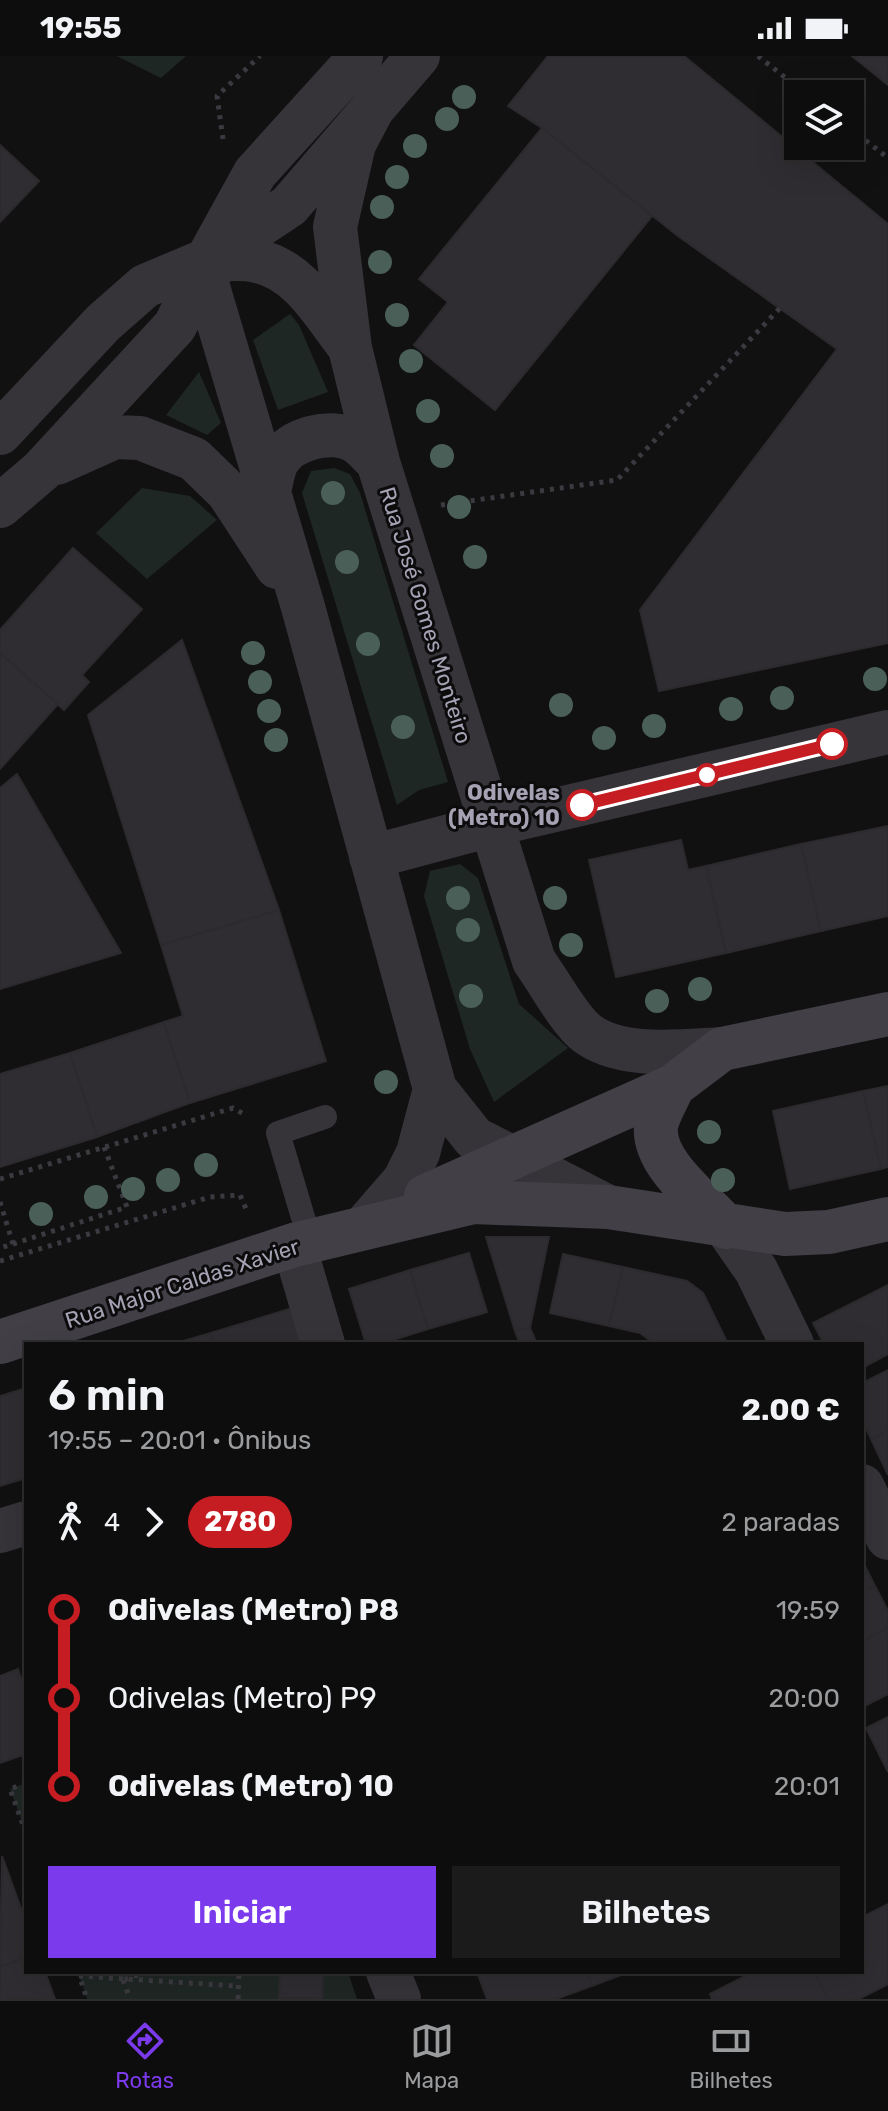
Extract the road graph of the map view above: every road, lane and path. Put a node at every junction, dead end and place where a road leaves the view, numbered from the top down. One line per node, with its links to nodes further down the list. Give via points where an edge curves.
1 (361, 56): 8 (street, via 255,173)
2 (418, 56): 5 (street)
3 (758, 56): 4 (path)
4 (788, 80)
5 (375, 104): 8 (street, via 289,206); 10 (street, Rua José Gomes Monteiro, via 354,144 335,227)
6 (864, 139): 7 (path)
7 (888, 158)
8 (207, 260): 10 (street, Rua José Gomes Monteiro, via 257,260 288,273); 11 (street, via 145,286); 13 (street, via 175,326); 14 (street, via 208,287)
9 (780, 308): 16 (path, via 617,480)
10 (350, 348): 12 (street, Rua José Gomes Monteiro)
11 (0, 433)
12 (378, 462): 14 (street, Rua José Gomes Monteiro, via 354,440 304,440 277,461); 16 (street, Rua José Gomes Monteiro)
13 (41, 471): 15 (street); 17 (street, via 115,437 140,438 194,459 228,492)
14 (269, 492): 17 (street)
15 (0, 506)
16 (394, 511): 19 (street, Rua José Gomes Monteiro)
17 (303, 607): 20 (street)
18 (888, 732): 19 (street)
19 (491, 825): 20 (street); 22 (street, Rua José Gomes Monteiro, via 534,961 584,1031 604,1042 654,1053)
20 (371, 857): 24 (street)
21 (888, 1014): 22 (street)
22 (722, 1049): 23 (street, Rua Major Caldas Xavier)
23 (673, 1086): 28 (street, Rua Major Caldas Xavier); 35 (street, via 656,1126 659,1145 677,1178)
24 (435, 1089): 28 (street, via 474,1138); 34 (street, via 418,1153 404,1181)
25 (325, 1117): 26 (lane)
26 (278, 1133): 27 (path, via 233,1108); 36 (lane)
27 (104, 1147): 29 (path); 33 (path, via 127,1207)
28 (523, 1150): 31 (street); 34 (street, Rua Major Caldas Xavier)
29 (0, 1179)
30 (0, 1202): 38 (path)
31 (608, 1207): 34 (street, Rua Major Caldas Xavier, via 473,1202); 35 (street, Rua Major Caldas Xavier)
32 (888, 1219): 35 (street, Rua Major Caldas Xavier, via 829,1232 785,1234)
33 (70, 1225): 37 (path); 38 (path)
34 (365, 1226): 36 (street, Rua Major Caldas Xavier)
35 (726, 1227): 43 (street, via 756,1270)
36 (302, 1234): 37 (path, via 255,1228 240,1195 210,1197); 41 (street, Rua Major Caldas Xavier); 42 (street)
37 (73, 1239): 40 (path)
38 (13, 1244): 39 (path)
39 (0, 1248)
40 (0, 1261)
41 (0, 1342)
42 (323, 1342)
43 (791, 1342)
44 (864, 1490): 47 (street)
45 (24, 1524): 46 (street)
46 (0, 1531)
47 (888, 1538)
48 (24, 1784): 49 (path, via 10,1789)
49 (24, 1828)
50 (78, 1974): 55 (path); 57 (path)
51 (121, 1974): 55 (path)
52 (141, 1974): 55 (path)
53 (239, 1974): 56 (path)
54 (389, 1974): 60 (street)
55 (123, 1980): 56 (path); 58 (path)
56 (238, 1986): 59 (path)
57 (87, 1999)
58 (130, 1999)
59 (238, 1999)
60 (399, 1999)

